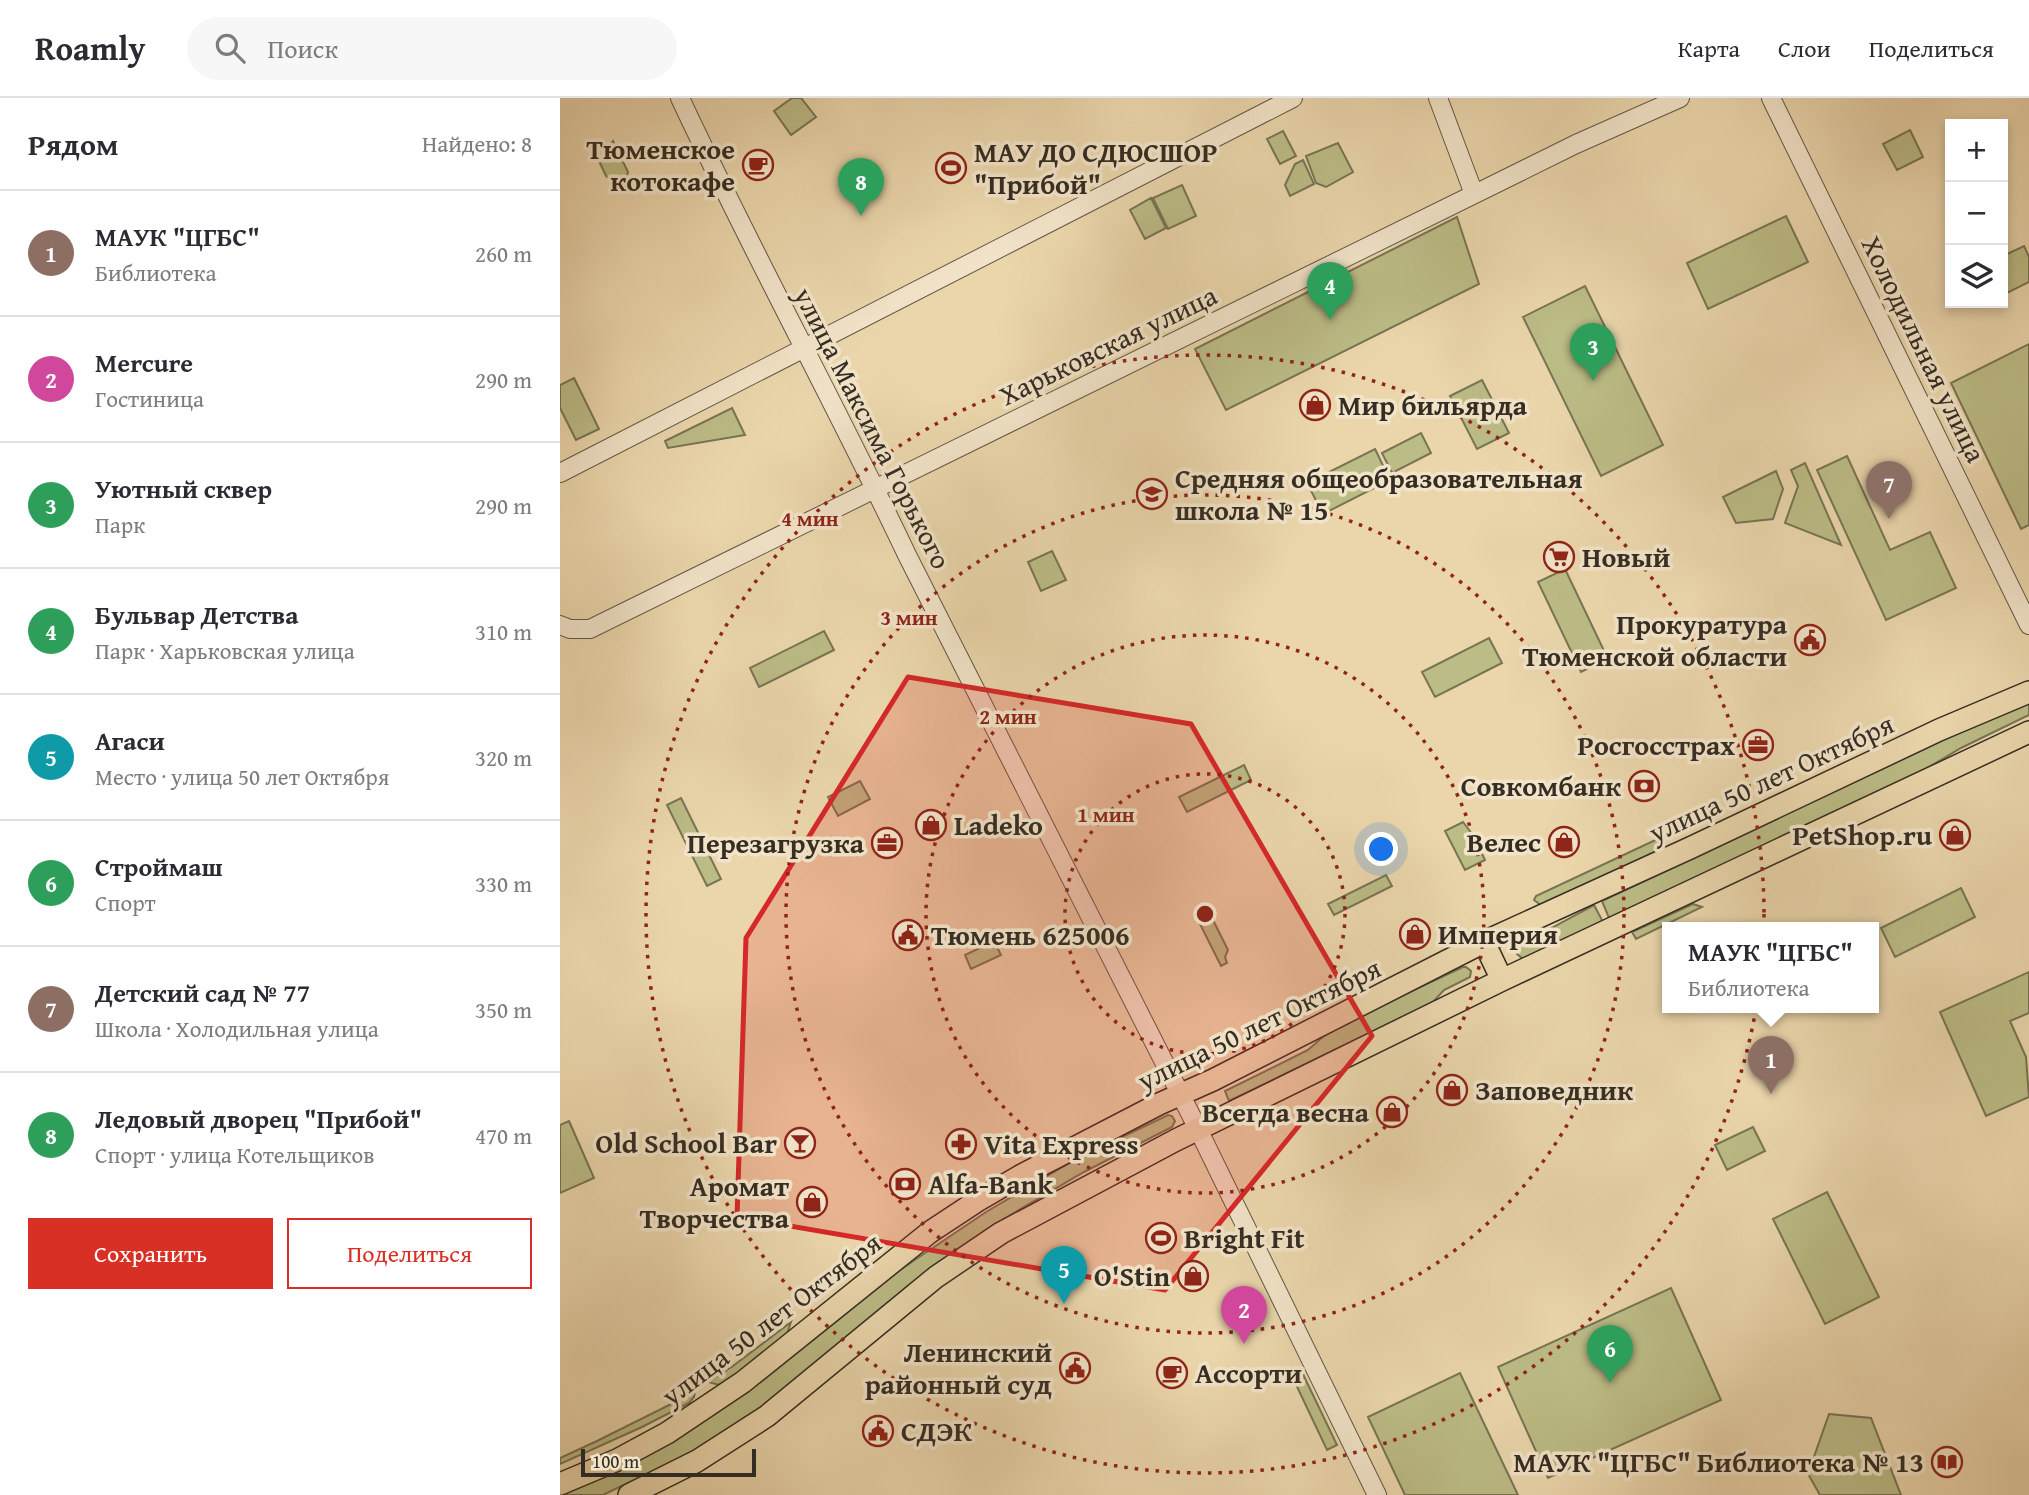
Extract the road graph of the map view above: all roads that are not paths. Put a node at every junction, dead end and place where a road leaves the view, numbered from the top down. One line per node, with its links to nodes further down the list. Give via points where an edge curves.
1 (680, 98): 7 (street, улица Максима Горького)
2 (1293, 98): 7 (street)
3 (1438, 98): 6 (street)
4 (1680, 98): 6 (street, Харьковская улица)
5 (1771, 98): 11 (street, Холодильная улица)
6 (1474, 194): 9 (street, Харьковская улица)
7 (803, 349): 8 (street); 9 (street, улица Максима Горького)
8 (560, 472)
9 (876, 489): 10 (street, Харьковская улица, via 590,629); 16 (street, улица Максима Горького)
10 (560, 625)
11 (2029, 625)
12 (2029, 692): 14 (main road, улица 50 лет Октября)
13 (2029, 732): 15 (main road)
14 (1484, 943): 15 (main road); 16 (main road, улица 50 лет Октября)
15 (1502, 980): 17 (main road)
16 (1181, 1095): 17 (street, улица Максима Горького); 18 (main road, улица 50 лет Октября, via 977,1201 743,1382 667,1433)
17 (1198, 1129): 19 (main road, via 1001,1233 936,1277 767,1416 697,1461); 20 (street, улица Максима Горького)
18 (560, 1484)
19 (629, 1495)
20 (1377, 1495)

